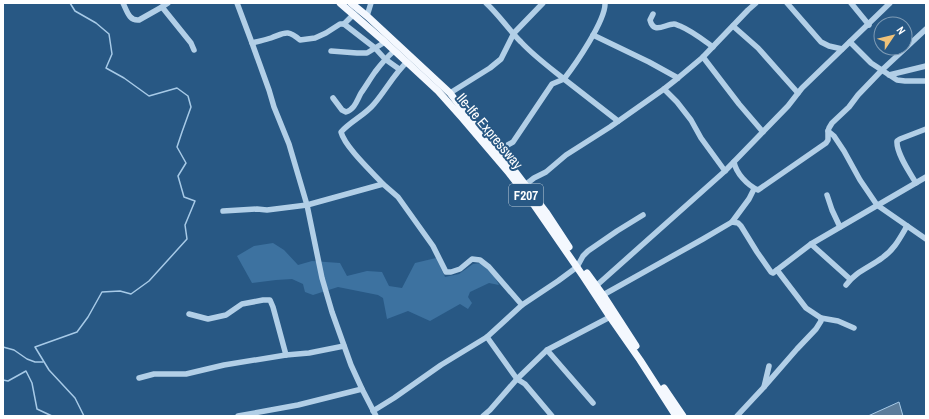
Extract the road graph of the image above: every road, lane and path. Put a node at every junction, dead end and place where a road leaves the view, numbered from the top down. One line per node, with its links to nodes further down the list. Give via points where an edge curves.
1 (123, 3): 13 (street, via 129,16 135,20)
2 (237, 3): 25 (street)
3 (340, 3): 14 (main road, Ile-Ife Expressway / F207)
4 (351, 3): 16 (main road, Ile-Ife Expressway / F207)
5 (371, 3): 16 (street)
6 (486, 3): 21 (street)
7 (543, 3): 21 (street)
8 (605, 3): 22 (street)
9 (756, 3): 19 (street)
10 (787, 3): 28 (street, via 821,42)
11 (851, 3): 18 (street)
12 (890, 3): 18 (street)
13 (166, 4): 29 (street)
14 (354, 14): 17 (street); 23 (main road, Ile-Ife Expressway / F207)
15 (653, 14): 26 (street, via 650,23 656,28 675,24 690,30)
16 (367, 16): 43 (main road, Ile-Ife Expressway / F207)
17 (344, 24): 25 (street, via 315,38 300,40 294,35 280,33 267,40); 27 (street)
18 (869, 24): 24 (street)
19 (733, 26): 26 (street); 44 (street, via 758,48)
20 (926, 29): 37 (street)
21 (514, 34): 40 (street); 43 (street, via 500,59)
22 (593, 35): 39 (street); 40 (street)
23 (385, 42): 27 (street); 31 (main road, Ile-Ife Expressway / F207)
24 (850, 42): 28 (street); 37 (street)
25 (252, 43): 60 (street, via 289,144)
26 (713, 47): 32 (street)
27 (375, 48): 30 (street, via 367,53); 33 (street)
28 (842, 49): 44 (street)
29 (194, 50)
30 (331, 51)
31 (394, 51): 33 (street); 34 (main road, Ile-Ife Expressway / F207)
32 (703, 57): 39 (street); 49 (street)
33 (385, 59): 36 (street); 45 (street, via 350,110 342,110)
34 (407, 62): 36 (street); 51 (main road, Ile-Ife Expressway / F207, via 443,96)
35 (926, 66): 38 (street)
36 (399, 69): 56 (street, via 373,105 341,132 342,138)
37 (882, 70): 38 (street); 48 (street, via 832,123)
38 (889, 75): 41 (street, via 897,80)
39 (678, 78): 42 (street)
40 (564, 79): 46 (street); 50 (street, via 552,84 514,142)
41 (926, 81)
42 (664, 89): 46 (street); 53 (street, via 691,120)
43 (450, 93): 50 (main road, Ile-Ife Expressway / F207)
44 (798, 93): 49 (street)
45 (333, 98)
46 (618, 121): 57 (street)
47 (926, 129): 55 (street, via 897,141 903,160)
48 (828, 131): 58 (street, via 826,143 761,189); 61 (street, via 844,151)
49 (763, 132): 52 (street)
50 (496, 148): 51 (main road, Ile-Ife Expressway / F207)
51 (503, 162): 57 (main road, Ile-Ife Expressway / F207); 69 (main road, Ile-Ife Expressway / F207)
52 (734, 162): 53 (street); 58 (street, via 738,172)
53 (725, 171): 73 (street)
54 (926, 177): 55 (street)
55 (916, 182): 61 (street)
56 (383, 184): 60 (street); 75 (street, via 398,197 433,246 446,272 456,270 472,259 480,260)
57 (525, 185): 69 (main road, Ile-Ife Expressway / F207, via 546,212)
58 (754, 189): 64 (street)
59 (827, 195): 66 (street)
60 (307, 205): 62 (street, via 267,210); 81 (street, via 322,278)
61 (877, 205): 65 (street); 66 (street)
62 (224, 211)
63 (643, 215): 69 (street, via 588,251)
64 (732, 222): 70 (street, via 741,226 771,272); 74 (street)
65 (907, 226): 67 (street); 71 (street, via 892,250)
66 (840, 227): 68 (street)
67 (926, 239)
68 (811, 244): 70 (street); 71 (street)
69 (578, 265): 73 (main road, Ile-Ife Expressway / F207); 75 (street); 77 (main road, Ile-Ife Expressway / F207)
70 (778, 270): 78 (street, via 806,308)
71 (850, 279): 72 (street)
72 (846, 285)
73 (596, 286): 74 (main road, Ile-Ife Expressway / F207)
74 (603, 295): 96 (main road, Ile-Ife Expressway / F207)
75 (522, 305): 80 (street)
76 (189, 314): 83 (street, via 208,319 226,315 242,304 270,300)
77 (610, 317): 82 (street); 95 (main road, Ile-Ife Expressway / F207)
78 (821, 318): 79 (street, via 838,321); 87 (street, via 816,329)
79 (854, 328)
80 (487, 337): 86 (street); 91 (street, via 441,365)
81 (344, 346): 83 (street); 88 (street)
82 (547, 350): 86 (street); 89 (street)
83 (286, 355): 85 (street, via 186,374 154,374)
84 (769, 366): 87 (street)
85 (139, 378)
86 (517, 379): 90 (street); 94 (street, via 525,384)
87 (764, 387): 97 (street)
88 (362, 389): 91 (street); 92 (street, via 298,405)
89 (593, 403)
90 (491, 413): 93 (street)
91 (374, 414)
92 (238, 416)
93 (483, 416)
94 (552, 416)
95 (676, 416)
96 (683, 416)
97 (737, 416)

